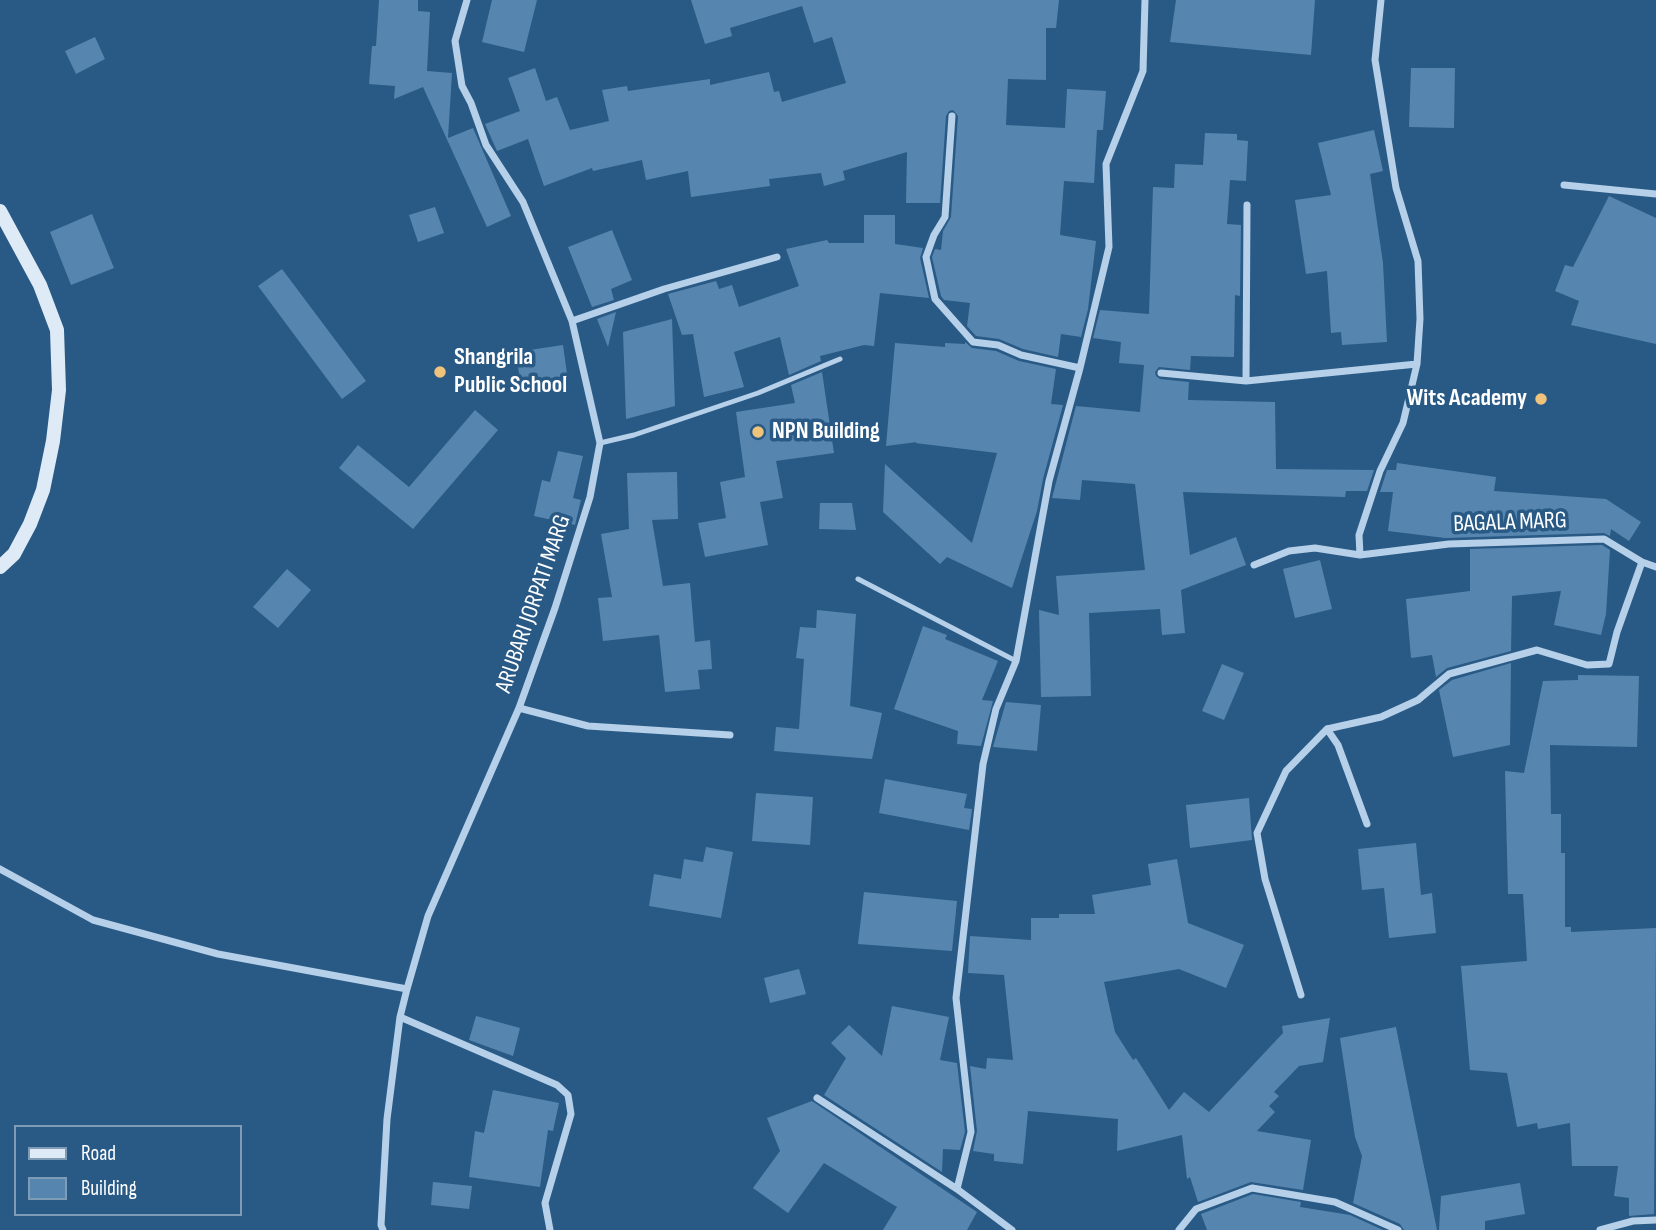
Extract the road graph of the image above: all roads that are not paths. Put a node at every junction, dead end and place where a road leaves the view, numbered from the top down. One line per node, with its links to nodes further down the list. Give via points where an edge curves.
1 (467, 0): 10 (street, ARUBARI JORPATI MARG, via 455,41 462,86 486,145 523,202)
2 (1145, 0): 13 (street, via 1143,71 1106,163 1109,247)
3 (1381, 0): 12 (street, via 1375,60 1396,187 1419,261)
4 (952, 116): 13 (street, via 945,216 926,257 935,299 972,342)
5 (1564, 185): 6 (street)
6 (1656, 194)
7 (1247, 205): 15 (street)
8 (0, 211): 20 (main road, via 40,285 57,330 59,390 43,489 30,524)
9 (777, 257): 10 (street)
10 (572, 321): 16 (street, ARUBARI JORPATI MARG)
11 (840, 359): 16 (lane, via 758,393)
12 (1417, 364): 15 (street); 17 (street, via 1403,423 1380,471 1359,535)
13 (1080, 368): 23 (street, via 1049,481)
14 (1161, 373): 15 (street)
15 (1246, 382)
16 (600, 443): 24 (street, ARUBARI JORPATI MARG, via 590,497)
17 (1360, 555): 18 (street, BAGALA MARG, via 1449,544 1604,540); 19 (street, BAGALA MARG, via 1315,548 1289,551)
18 (1642, 562): 21 (street, BAGALA MARG); 25 (street, via 1609,664 1587,665 1537,650 1449,674 1418,700 1381,717)
19 (1254, 565)
20 (0, 567)
21 (1656, 567)
22 (858, 579): 23 (lane)
23 (1016, 662): 33 (street, via 996,709 983,764 956,998 971,1132)
24 (519, 708): 26 (street, via 588,726); 29 (street, ARUBARI JORPATI MARG, via 428,916)
25 (1328, 729): 27 (street); 30 (street, via 1286,771 1257,833 1265,879)
26 (730, 735)
27 (1367, 824)
28 (0, 869): 29 (street, via 93,920 218,954)
29 (407, 989): 31 (street, ARUBARI JORPATI MARG)
30 (1301, 995)
31 (400, 1017): 36 (street, ARUBARI JORPATI MARG, via 387,1119); 37 (street, via 557,1085 568,1095 571,1114 545,1203)
32 (817, 1098): 33 (street)
33 (957, 1189): 35 (street)
34 (1656, 1220): 41 (street)
35 (1003, 1228): 38 (street)
36 (383, 1230)
37 (550, 1230)
38 (1012, 1230)
39 (1179, 1230): 40 (street, via 1196,1209 1252,1188 1335,1202)
40 (1398, 1230)
41 (1600, 1230)

